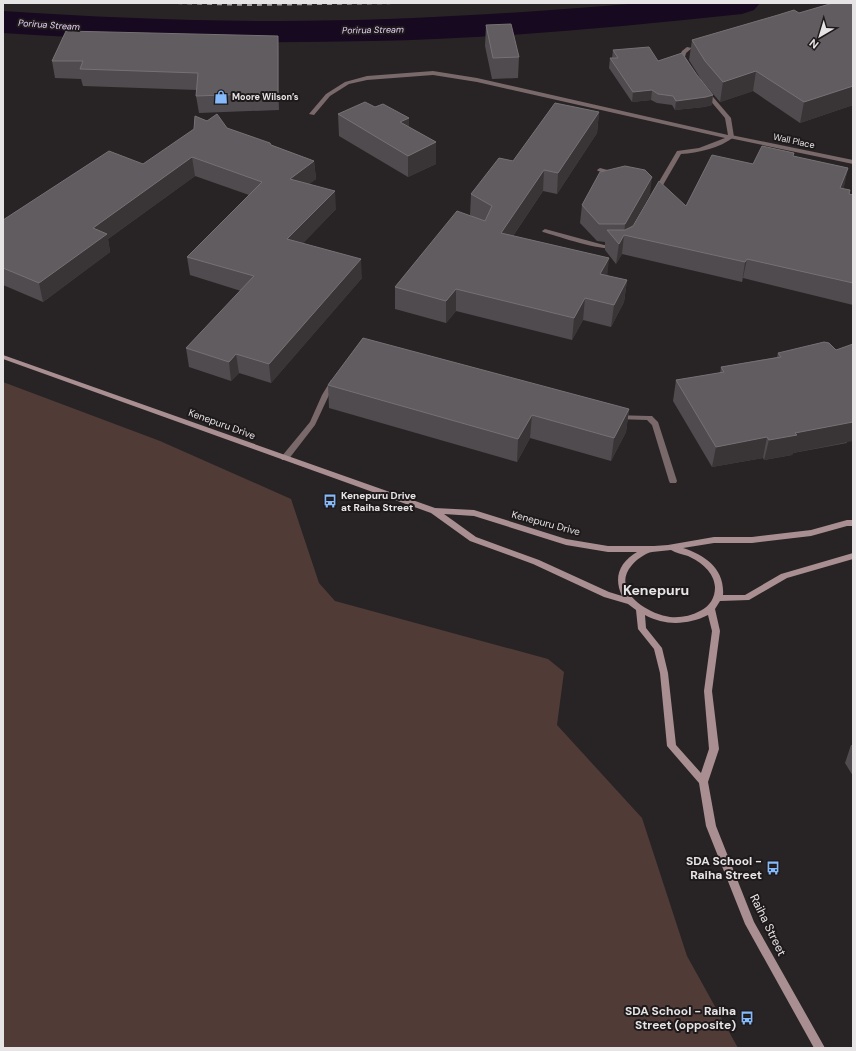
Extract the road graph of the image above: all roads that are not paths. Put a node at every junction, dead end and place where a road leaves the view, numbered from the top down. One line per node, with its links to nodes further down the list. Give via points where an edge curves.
1 (689, 48): 2 (street, via 682,57)
2 (689, 68)
3 (703, 88): 5 (street, via 728,118)
4 (312, 114): 5 (street, Wall Place, via 328,94 347,83 367,78 433,74 477,80)
5 (731, 137): 6 (street, Wall Place); 10 (street, via 708,148 679,152)
6 (853, 162)
7 (600, 170): 8 (street)
8 (622, 175)
9 (653, 182): 10 (street)
10 (661, 183): 11 (street)
11 (654, 196)
12 (545, 231): 13 (street, via 604,247)
13 (626, 245)
14 (3, 357): 17 (main road, Kenepuru Drive)
15 (339, 377): 17 (street, via 329,388 310,428)
16 (614, 417): 18 (street, via 649,418 654,424)
17 (285, 458): 19 (main road, Kenepuru Drive)
18 (673, 481)
19 (434, 512): 22 (main road, Kenepuru Drive, via 474,512 566,542 608,549); 25 (main road, Kenepuru Drive, via 473,539 536,562 607,595)
20 (853, 523): 21 (main road, Kenepuru Drive, via 811,533 752,540 714,540)
21 (668, 548): 22 (main road, Kenepuru Drive); 24 (main road, Kenepuru Drive, via 684,551 709,565 717,576 720,587)
22 (654, 549): 25 (main road, Kenepuru Drive, via 640,553 630,560 623,570 623,591)
23 (853, 556): 24 (main road, via 784,576 746,598)
24 (718, 598): 26 (main road, Kenepuru Drive)
25 (630, 601): 27 (main road, Kenepuru Drive)
26 (711, 608): 27 (main road, Kenepuru Drive, via 700,616 669,620); 28 (main road, via 716,631 708,691 714,749)
27 (640, 609): 28 (main road, Raiha Street, via 642,629 658,648 664,673 672,746)
28 (702, 782): 29 (main road, Raiha Street, via 711,826 750,924)
29 (820, 1048)

